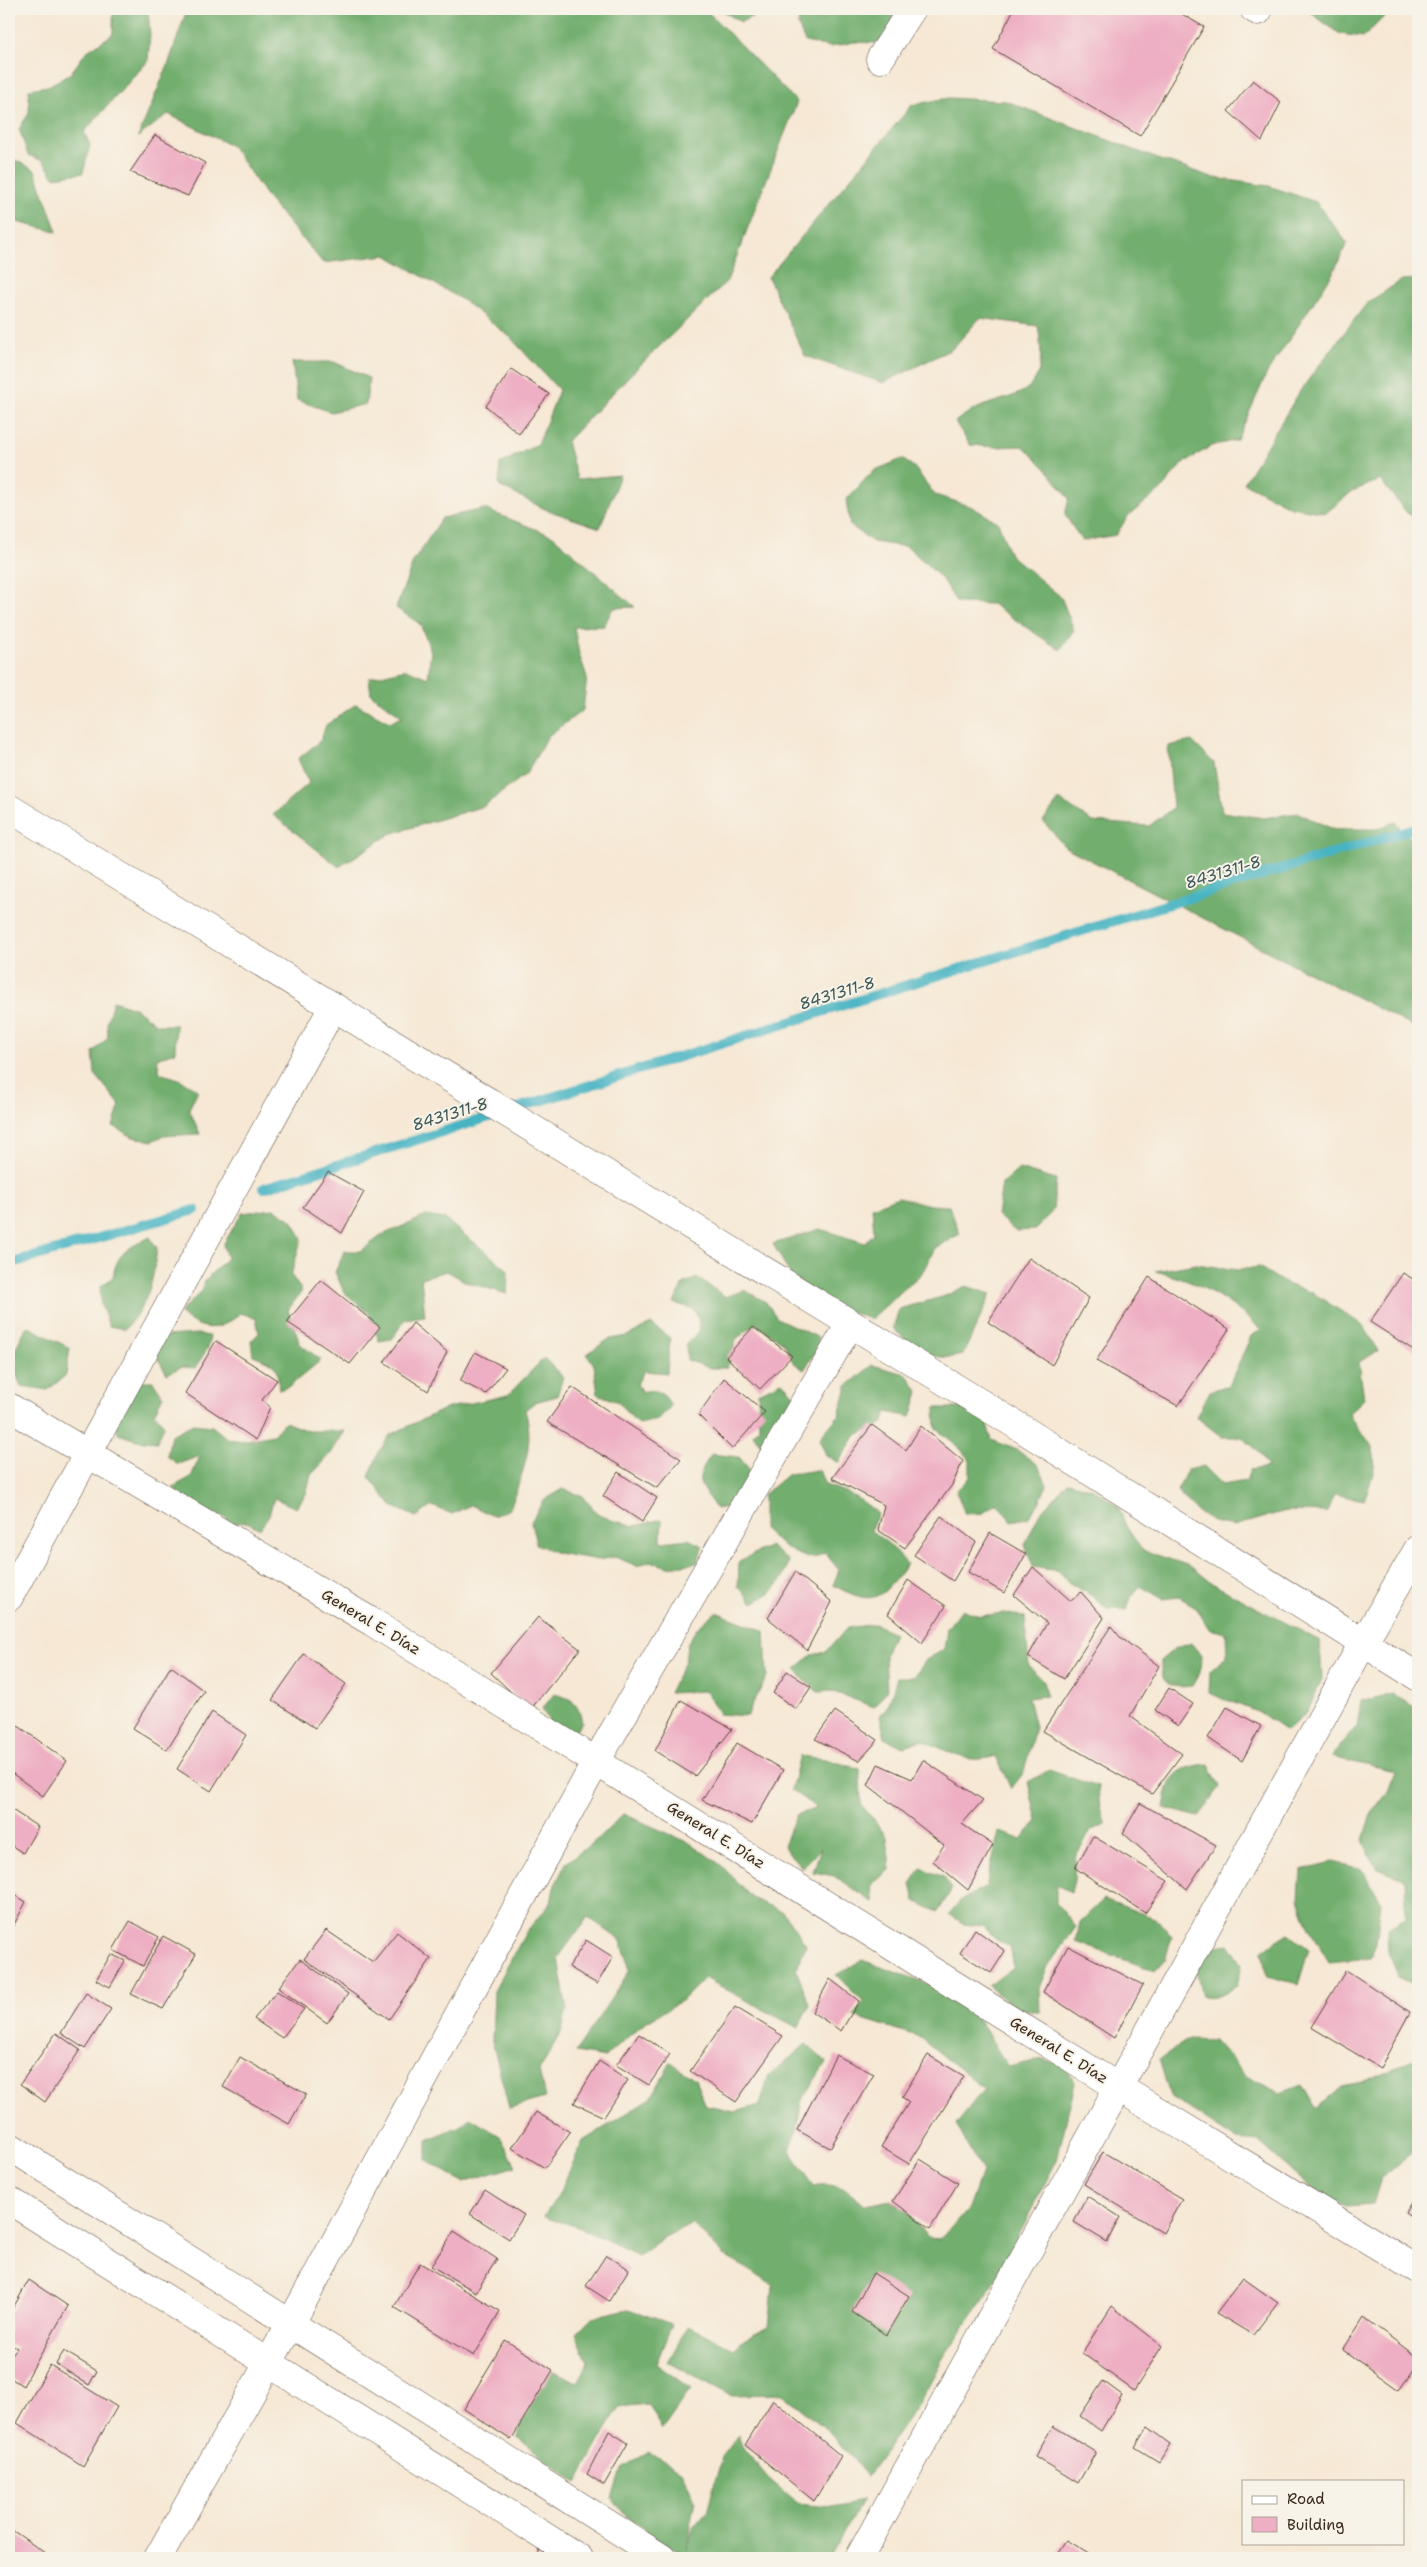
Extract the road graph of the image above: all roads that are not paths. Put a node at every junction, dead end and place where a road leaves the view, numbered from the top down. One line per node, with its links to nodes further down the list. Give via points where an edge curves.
1 (912, 9): 2 (street)
2 (880, 59)
3 (9, 808): 4 (street)
4 (333, 1007): 5 (street); 7 (street)
5 (850, 1324): 10 (street); 12 (street)
6 (9, 1407): 7 (street, General E. Díaz)
7 (88, 1454): 9 (street); 12 (street, General E. Díaz)
8 (1418, 1549): 10 (street)
9 (9, 1597)
10 (1363, 1643): 11 (street); 13 (street)
11 (1418, 1677)
12 (597, 1760): 13 (street, General E. Díaz); 17 (street)
13 (1118, 2087): 16 (street, General E. Díaz); 22 (street)
14 (9, 2146): 17 (street)
15 (9, 2200): 18 (street)
16 (1418, 2270)
17 (291, 2323): 18 (street); 21 (street)
18 (268, 2364): 19 (street); 20 (street)
19 (158, 2558)
20 (579, 2558)
21 (662, 2558)
22 (858, 2558)

